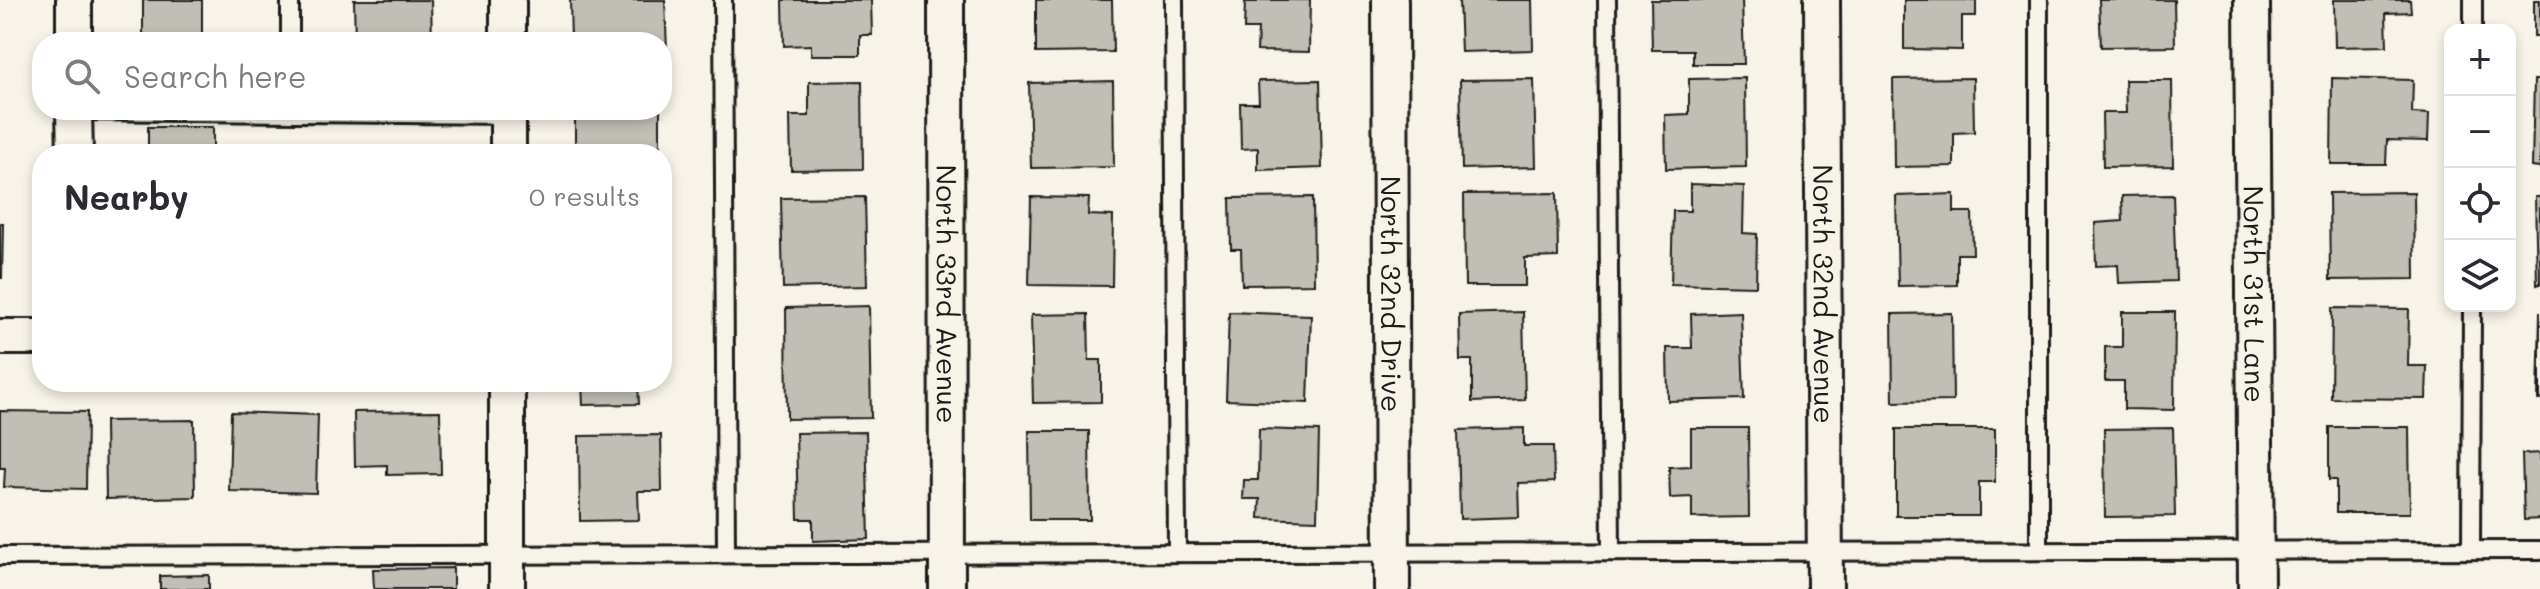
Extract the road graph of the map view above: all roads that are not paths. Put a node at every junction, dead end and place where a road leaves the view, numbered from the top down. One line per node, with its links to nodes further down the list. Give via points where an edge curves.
1 (74, 0): 14 (street)
2 (290, 0): 15 (lane)
3 (508, 0): 16 (street)
4 (723, 0): 33 (lane)
5 (946, 0): 34 (street, North 33rd Avenue)
6 (1174, 0): 31 (lane)
7 (1390, 0): 32 (street, North 32nd Drive)
8 (1607, 0): 30 (lane)
9 (1822, 0): 27 (street, North 32nd Avenue)
10 (2039, 0): 28 (lane)
11 (2252, 0): 29 (street, North 31st Lane)
12 (2473, 0): 13 (lane)
13 (2473, 24)
14 (74, 32)
15 (290, 32)
16 (508, 32)
17 (74, 120): 19 (street)
18 (508, 120): 20 (street)
19 (75, 144)
20 (508, 144)
21 (2472, 312): 25 (lane)
22 (0, 337): 23 (street)
23 (32, 337)
24 (507, 392): 35 (street)
25 (2471, 550): 26 (lane); 29 (lane)
26 (2540, 550)
27 (1824, 551): 28 (lane); 30 (lane); 40 (street, North 32nd Avenue)
28 (2039, 551): 29 (lane)
29 (2256, 551): 41 (street, North 31st Lane)
30 (1611, 552): 32 (lane)
31 (1177, 553): 32 (lane); 34 (lane)
32 (1392, 553): 39 (street, North 32nd Drive)
33 (726, 554): 34 (lane); 35 (lane)
34 (947, 554): 38 (street, North 33rd Avenue)
35 (507, 555): 36 (lane); 37 (street)
36 (0, 556)
37 (507, 589)
38 (947, 589)
39 (1392, 589)
40 (1825, 589)
41 (2256, 589)

